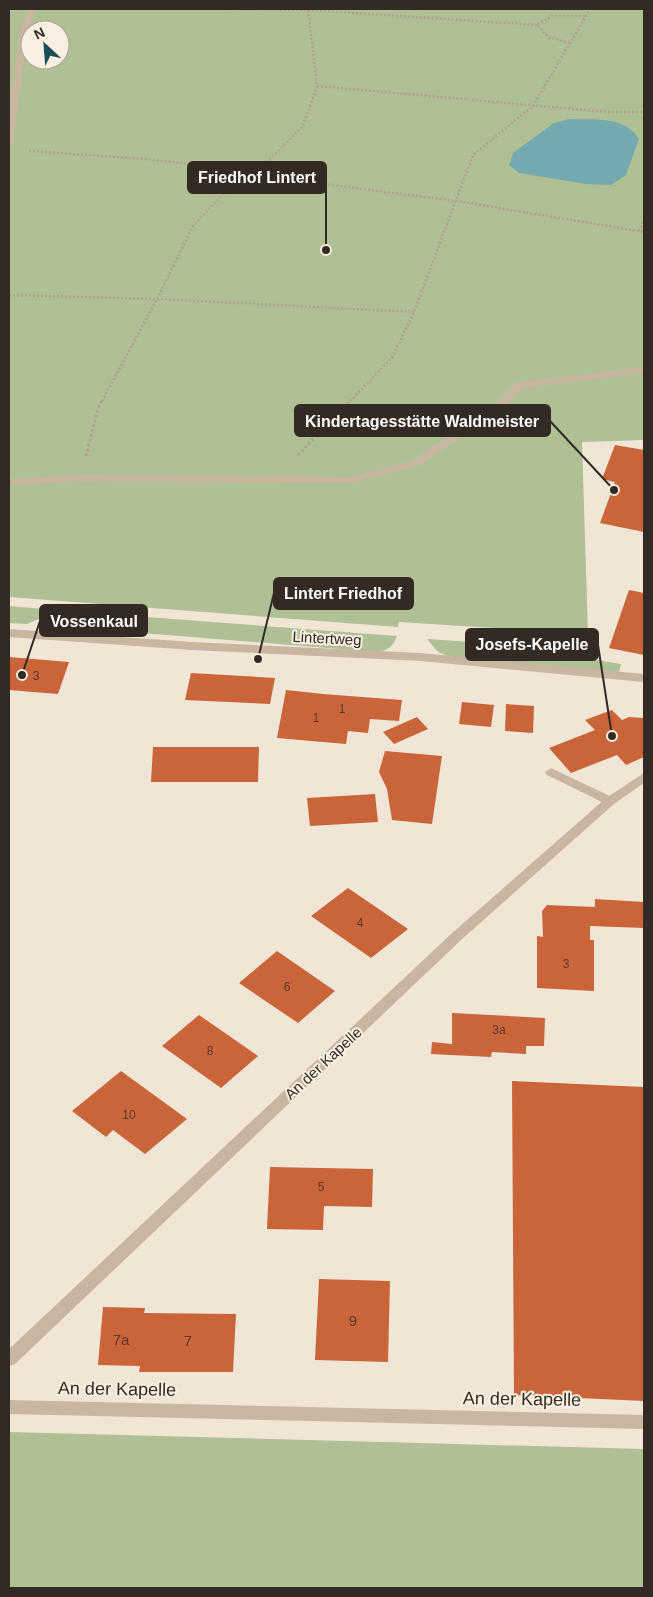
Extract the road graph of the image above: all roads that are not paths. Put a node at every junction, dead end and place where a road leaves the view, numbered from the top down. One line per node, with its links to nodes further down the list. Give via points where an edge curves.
1 (33, 9): 2 (street, via 24,31)
2 (9, 142)
3 (644, 370): 5 (street)
4 (531, 376): 5 (street)
5 (520, 385): 6 (street, via 498,407 416,463 351,480 80,478)
6 (9, 482)
7 (9, 633): 8 (street, Lintertweg, via 421,657)
8 (644, 678)
9 (551, 772): 11 (street)
10 (644, 776): 11 (street, An der Kapelle)
11 (610, 801): 12 (street, An der Kapelle, via 456,937)
12 (9, 1359)
13 (9, 1407): 14 (street, An der Kapelle)
14 (644, 1422)

